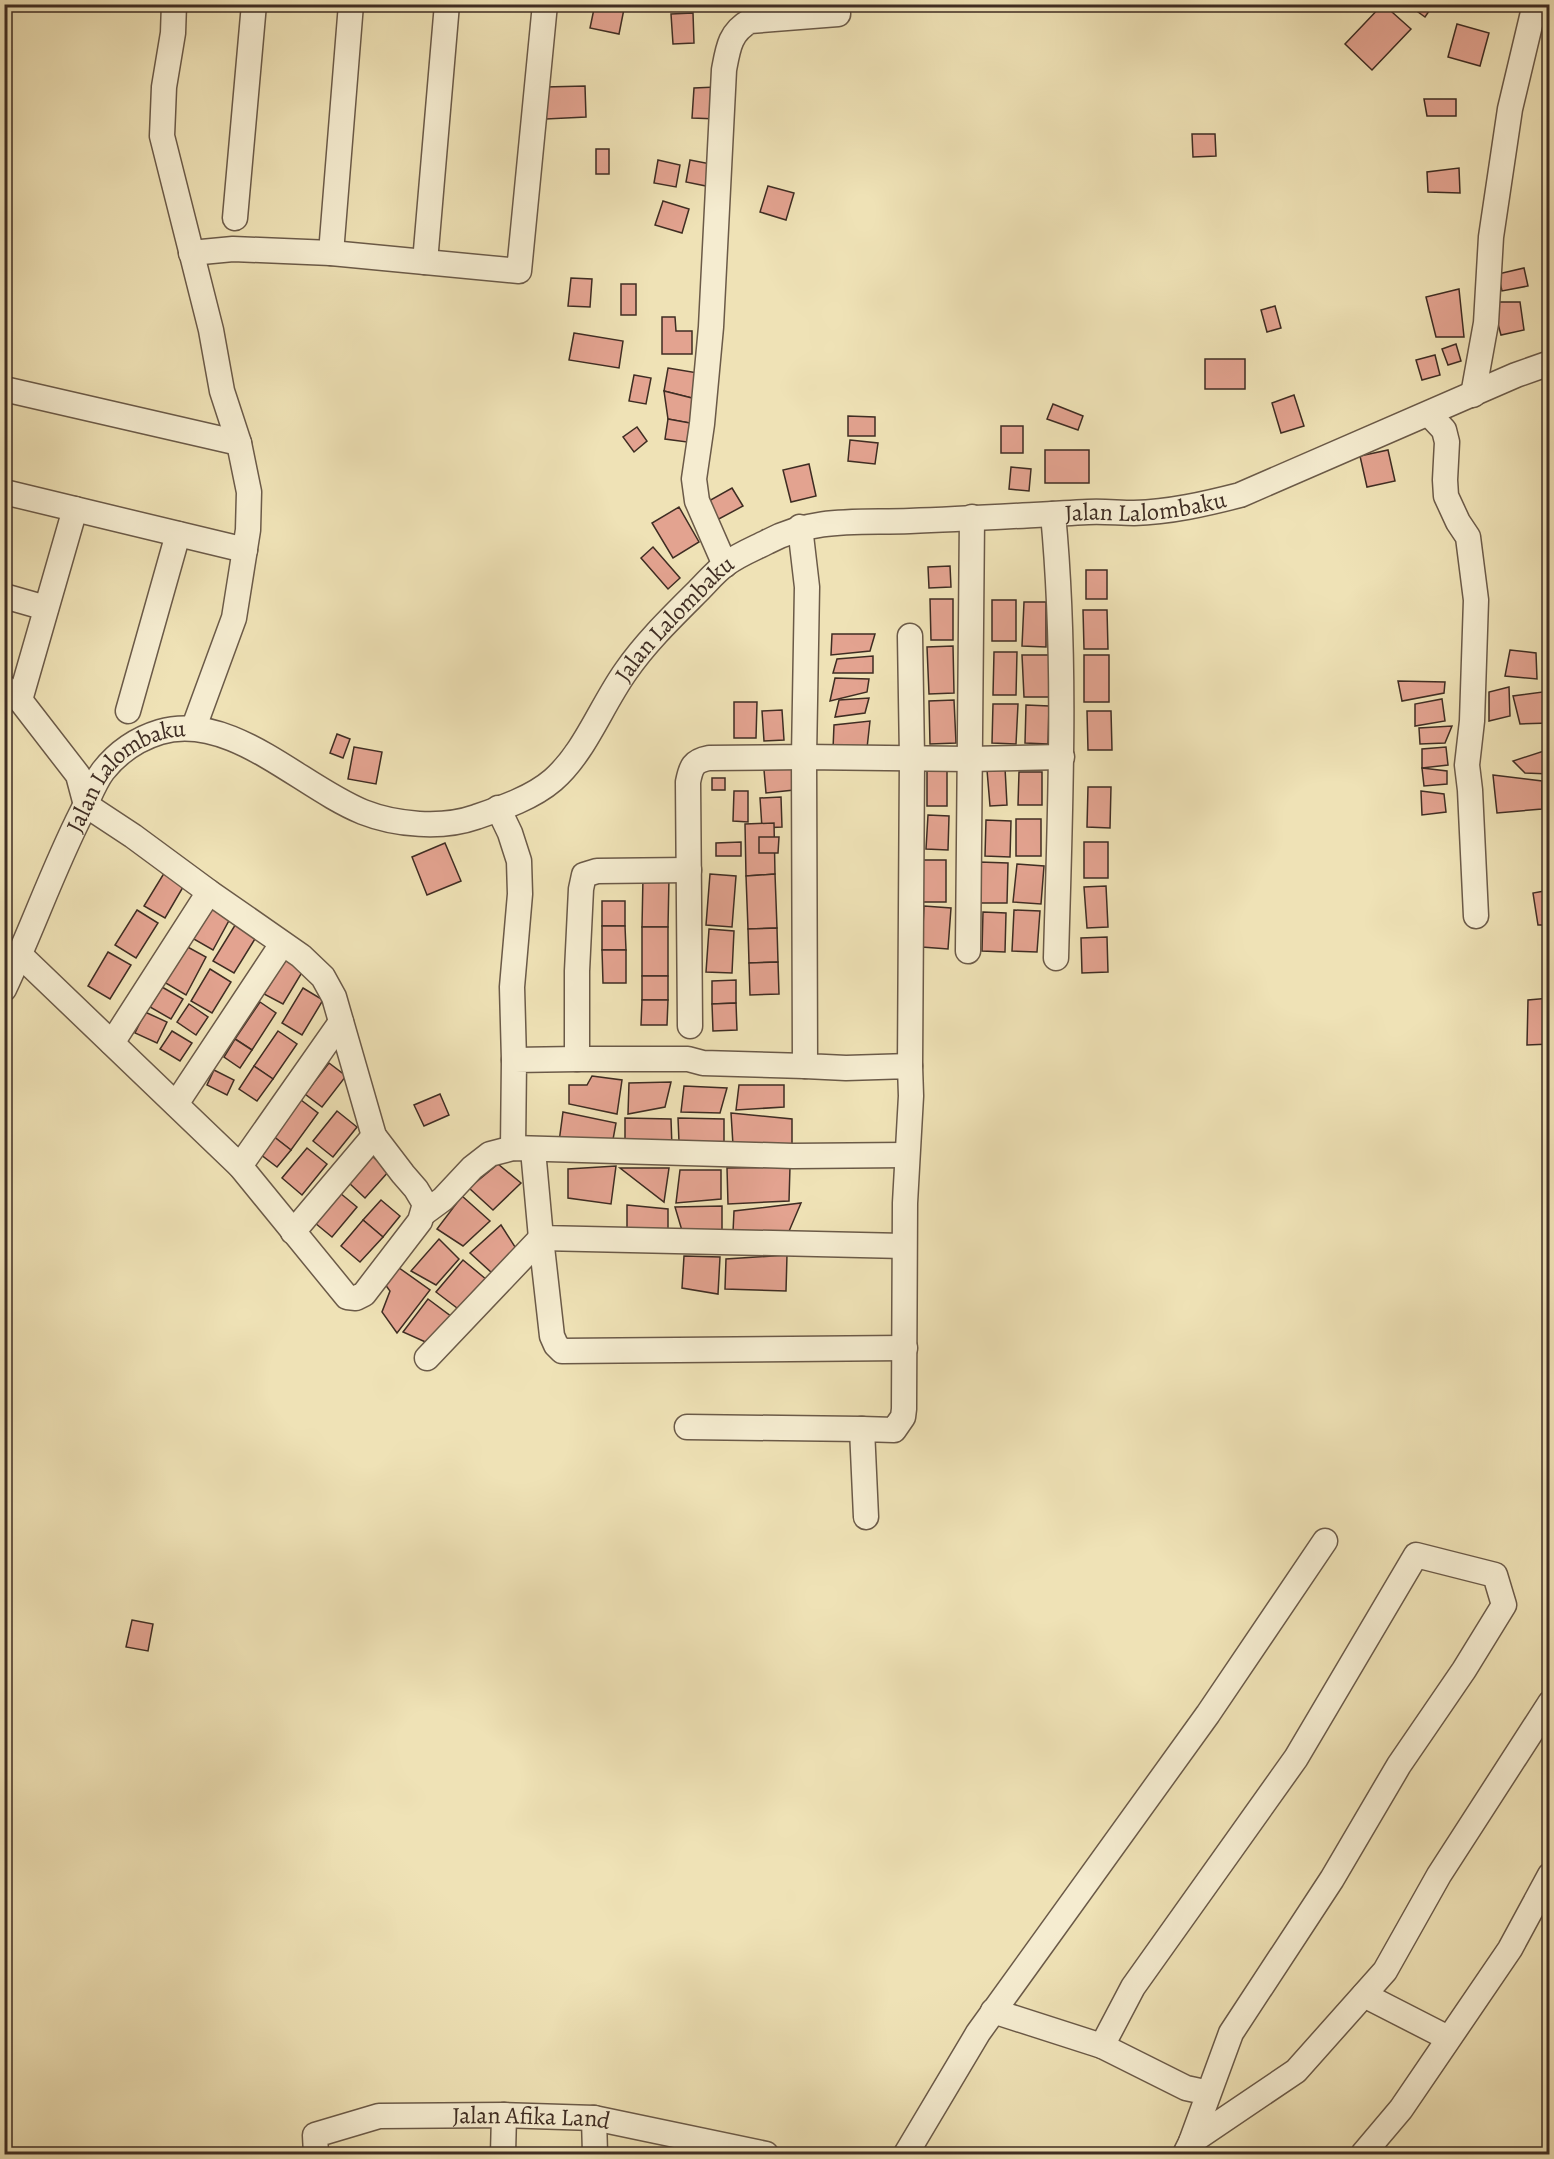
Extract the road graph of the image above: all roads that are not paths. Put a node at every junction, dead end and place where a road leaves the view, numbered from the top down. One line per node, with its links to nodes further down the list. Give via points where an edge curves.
1 (174, 4): 9 (street, via 162,136)
2 (254, 4): 8 (street)
3 (351, 4): 10 (street)
4 (447, 4): 11 (street)
5 (545, 4): 11 (street, via 519,271)
6 (1535, 4): 14 (street, via 1510,109 1491,237 1486,323)
7 (838, 14): 24 (street, via 750,21 734,33 728,45 711,327 694,467 697,501)
8 (235, 218)
9 (191, 253): 10 (street, via 233,249); 16 (street, via 222,391)
10 (331, 253): 11 (street)
11 (425, 262)
12 (1550, 363): 14 (street, Jalan Lalombaku)
13 (4, 389): 16 (street)
14 (1473, 395): 15 (street, Jalan Lalombaku)
15 (1429, 414): 19 (street, Jalan Lalombaku, via 1240,495 1195,507); 39 (street, via 1444,430 1446,496 1467,537 1476,600 1467,765)
16 (239, 443): 23 (street, via 249,492)
17 (4, 492): 18 (street)
18 (75, 509): 22 (street); 26 (street)
19 (1053, 514): 20 (street, Jalan Lalombaku); 32 (street)
20 (972, 518): 21 (street, Jalan Lalombaku); 34 (street)
21 (800, 527): 24 (street, Jalan Lalombaku); 31 (street, via 807,587)
22 (178, 534): 23 (street); 29 (street)
23 (244, 550): 30 (street, via 234,618)
24 (725, 564): 36 (street, Jalan Lalombaku, via 670,619 627,670 555,779)
25 (4, 596): 26 (street)
26 (46, 608): 28 (street)
27 (910, 636): 33 (street)
28 (12, 693): 35 (street, via 78,775)
29 (128, 711)
30 (194, 727): 35 (street, Jalan Lalombaku, via 170,729 129,745 104,770); 36 (street, Jalan Lalombaku, via 227,737 363,812 391,820 450,822)
31 (804, 757): 33 (street); 37 (street, via 697,760 688,782); 50 (street)
32 (1062, 757): 34 (street); 43 (street)
33 (912, 758): 34 (street); 51 (street)
34 (969, 759): 41 (street)
35 (86, 805): 38 (street); 42 (street, Jalan Lalombaku)
36 (498, 808): 49 (street, via 519,861 512,987)
37 (689, 870): 46 (street); 48 (street, via 597,871 584,875 580,889)
38 (209, 892): 40 (street); 47 (street)
39 (1476, 915)
40 (282, 944): 45 (street, via 323,977); 52 (street)
41 (968, 951)
42 (20, 955): 44 (street, Jalan Lalombaku); 47 (street)
43 (1056, 958)
44 (4, 989)
45 (341, 1022): 53 (street); 56 (street)
46 (690, 1026)
47 (112, 1043): 52 (street)
48 (577, 1059): 49 (street); 50 (street, via 688,1059 703,1063)
49 (514, 1060): 54 (street)
50 (805, 1066): 51 (street)
51 (910, 1066): 55 (street)
52 (176, 1104): 56 (street)
53 (374, 1136): 57 (street, via 416,1189 425,1204); 58 (street)
54 (523, 1149): 55 (street); 57 (street, via 490,1154); 59 (street)
55 (907, 1155): 60 (street)
56 (240, 1166): 58 (street)
57 (424, 1213): 58 (street, via 364,1294 350,1299)
58 (293, 1232)
59 (541, 1238): 60 (street); 61 (street, via 552,1336 562,1351); 62 (street)
60 (904, 1246): 61 (street)
61 (905, 1348): 64 (street, via 903,1417 894,1430)
62 (427, 1358)
63 (687, 1427): 64 (street)
64 (862, 1429): 65 (street)
65 (866, 1517)
66 (1325, 1540): 70 (street, via 1208,1714)
67 (1550, 1703): 69 (street, via 1439,1875 1385,1971)
68 (1550, 1875): 71 (street, via 1510,1949)
69 (1364, 1995): 71 (street); 76 (street, via 1296,2072)
70 (993, 2011): 72 (street); 81 (street)
71 (1448, 2038): 82 (street, via 1401,2109)
72 (1102, 2046): 73 (street, via 1186,2088); 73 (street, via 1133,1987 1296,1758 1416,1555 1495,1575 1504,1605 1231,2033)
73 (1209, 2093): 76 (street)
74 (504, 2115): 75 (street, Jalan Afika Land); 77 (street, Jalan Afika Land, via 379,2116 315,2135); 78 (street)
75 (594, 2118): 79 (street); 80 (street, Jalan Afika Land)
76 (1188, 2148)
77 (316, 2154)
78 (503, 2154)
79 (595, 2154)
80 (766, 2154)
81 (906, 2154)
82 (1363, 2154)

